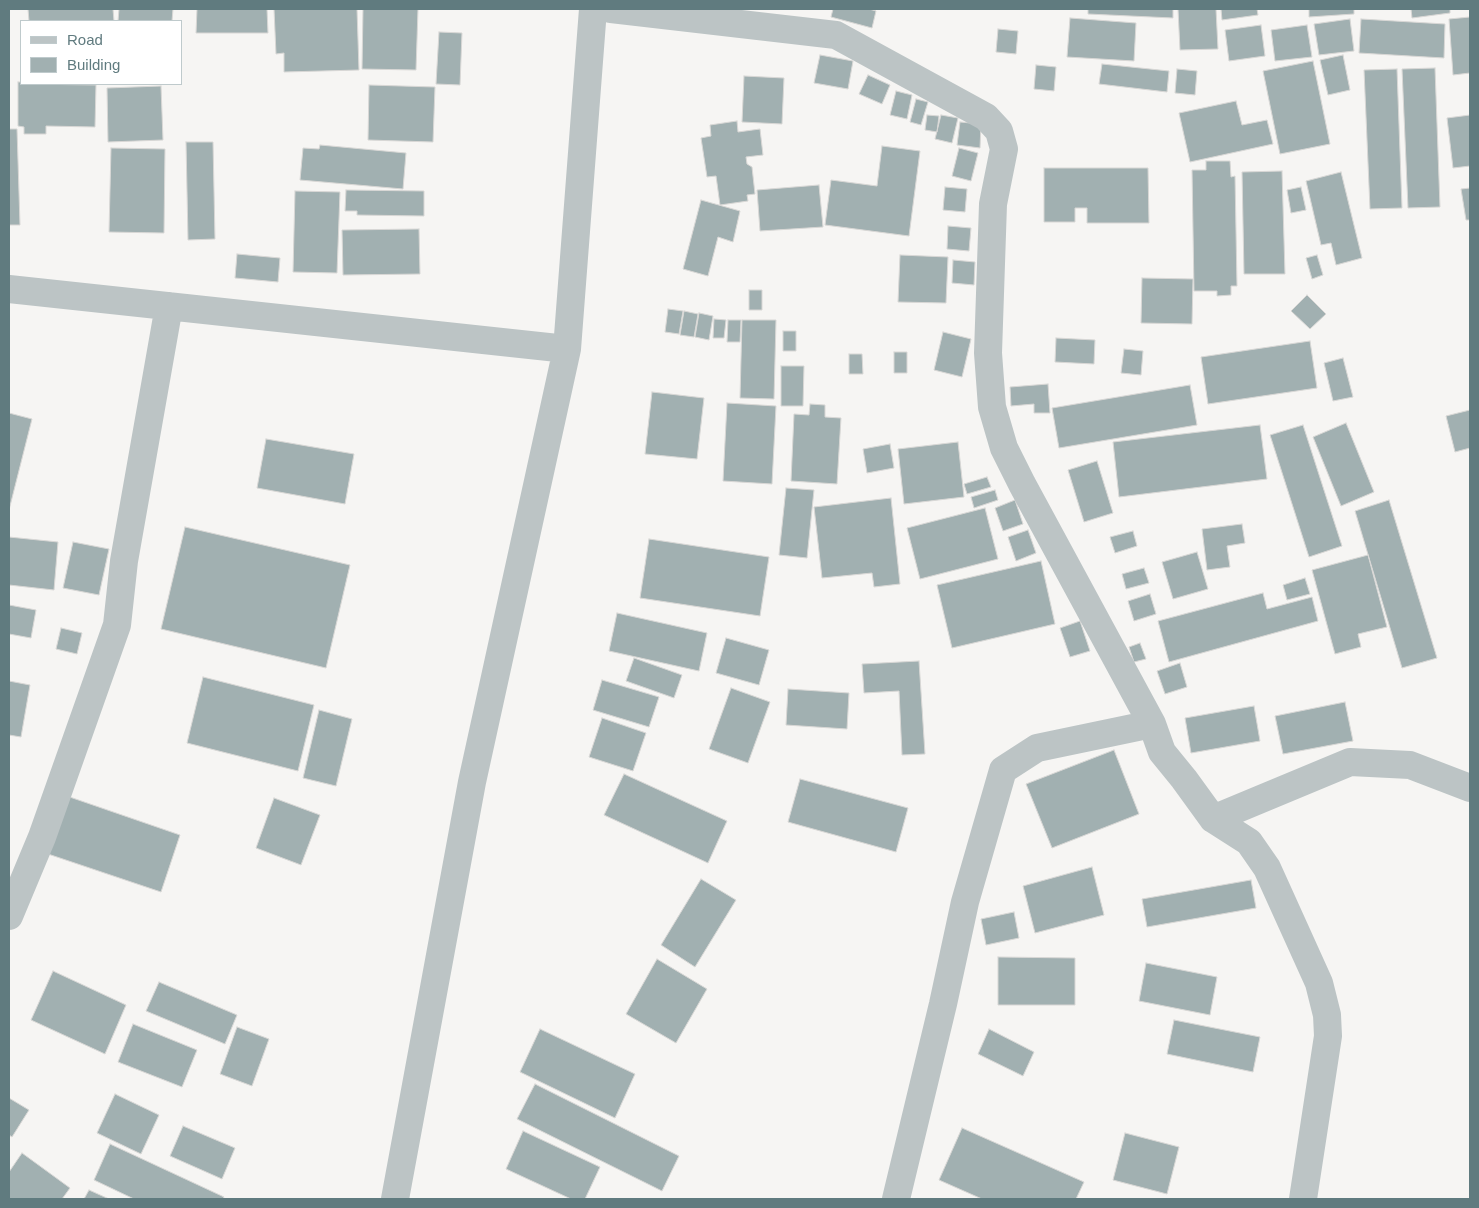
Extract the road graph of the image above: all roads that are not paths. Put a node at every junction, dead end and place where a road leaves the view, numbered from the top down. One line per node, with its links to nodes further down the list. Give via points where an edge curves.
1 (592, 9): 5 (street)
2 (611, 9): 6 (street, via 836,35 986,116 999,131 1004,149 993,204 988,353 992,407 1004,448 1022,484)
3 (9, 289): 4 (street)
4 (169, 306): 5 (street); 9 (street, via 124,561 117,625 42,837)
5 (567, 349): 10 (street, via 472,782)
6 (1152, 724): 8 (street, via 1162,752); 11 (street, via 1037,748 1003,770 965,902)
7 (1470, 788): 8 (street, via 1410,765 1350,762)
8 (1213, 819): 12 (street, via 1249,842 1267,868 1319,983 1327,1015 1328,1036)
9 (9, 916)
10 (395, 1199)
11 (896, 1199)
12 (1303, 1199)

